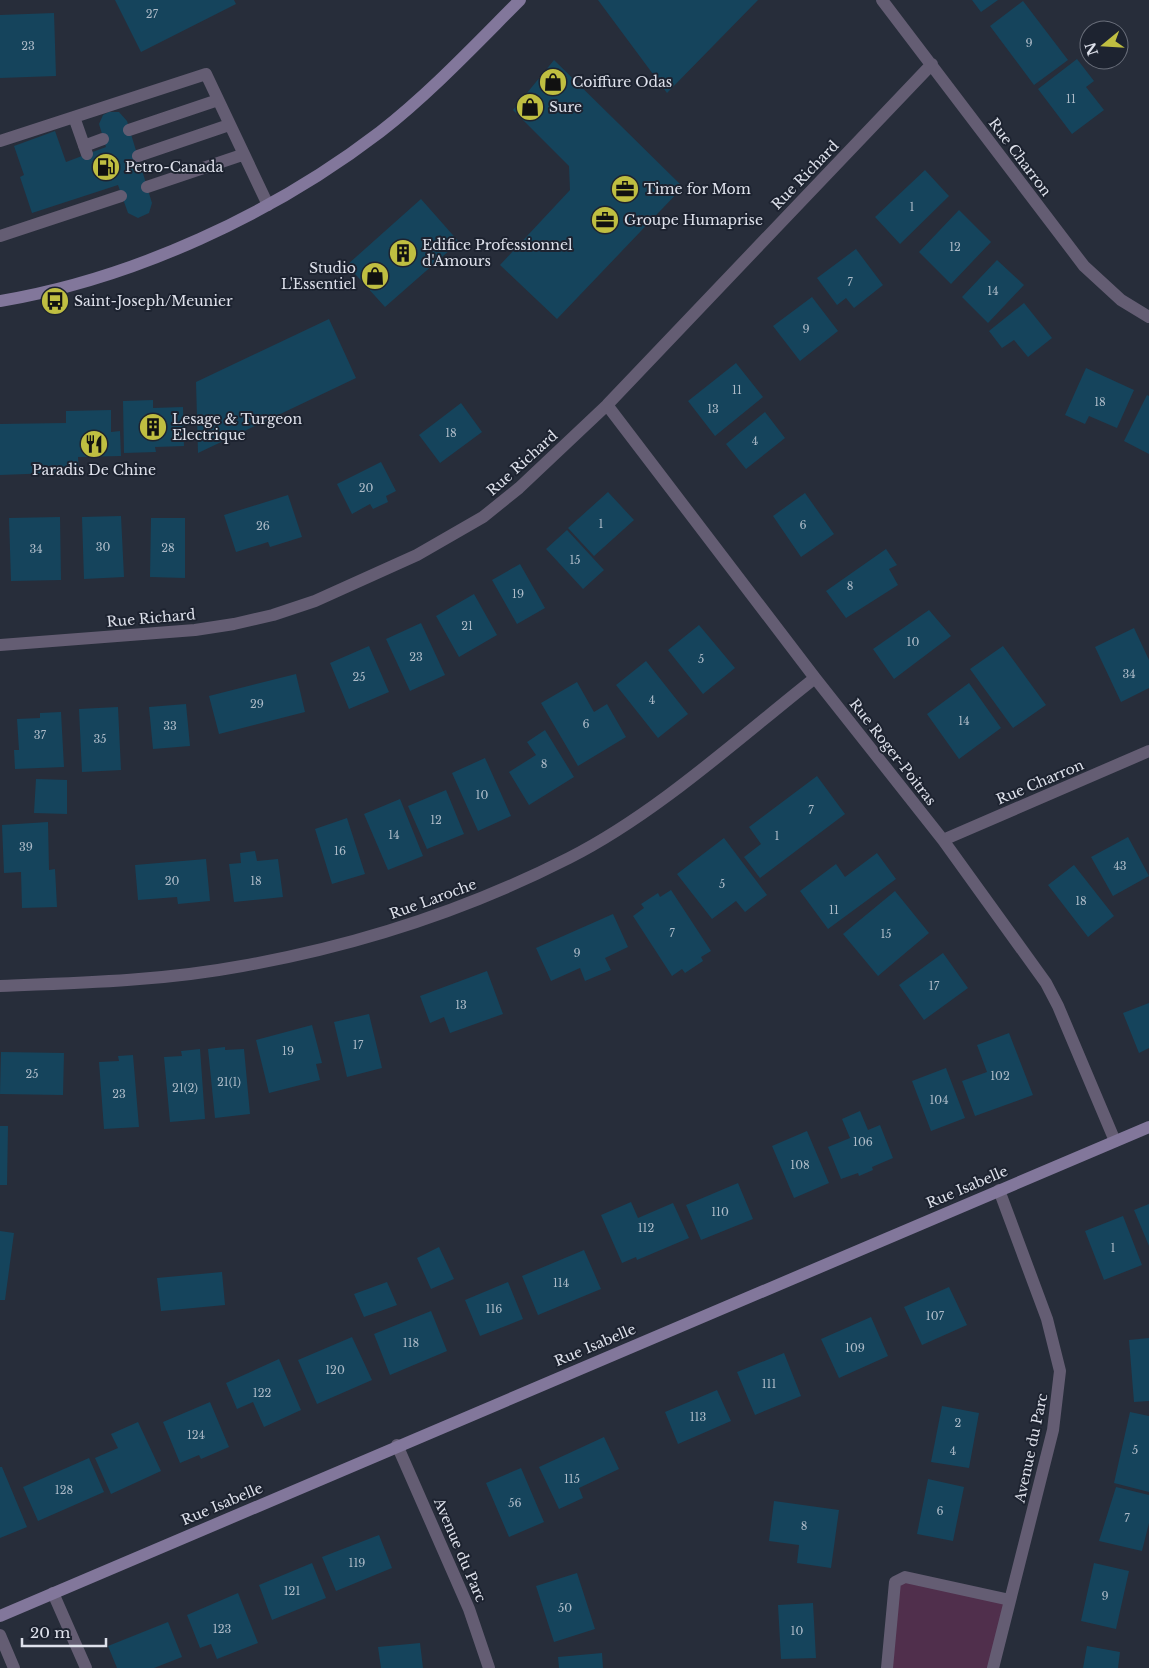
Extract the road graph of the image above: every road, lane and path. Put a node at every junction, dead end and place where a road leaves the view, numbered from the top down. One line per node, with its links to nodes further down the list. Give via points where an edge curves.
1 (520, 0): 14 (street, via 439,80 381,131 334,166)
2 (882, 0): 3 (street, Rue Charron)
3 (932, 64): 17 (street, Rue Charron, via 1084,266 1121,300); 18 (street, Rue Richard)
4 (218, 100): 5 (street, via 206,74); 6 (street); 7 (street)
5 (74, 117): 8 (street, via 85,150); 9 (street)
6 (229, 125): 10 (street); 11 (street)
7 (130, 130)
8 (103, 139)
9 (0, 141)
10 (242, 155): 12 (street); 14 (street)
11 (138, 156)
12 (147, 187)
13 (121, 196): 15 (street, via 101,196)
14 (268, 205): 16 (street, via 191,244 151,259 70,286)
15 (0, 236)
16 (0, 301)
17 (1149, 317)
18 (607, 405): 19 (street, Rue Richard, via 519,488 483,517 417,555 315,601 250,621 195,630); 20 (street, Rue Roger-Poitras)
19 (0, 645)
20 (816, 678): 22 (street, Rue Roger-Poitras); 23 (street, Rue Laroche, via 662,799 611,832 570,857 435,916 337,946 240,967 83,983)
21 (1149, 751): 22 (street, Rue Charron)
22 (943, 840): 25 (street, Rue Roger-Poitras, via 1046,983)
23 (0, 986)
24 (1149, 1126): 25 (street, Rue Isabelle)
25 (1114, 1141): 26 (street, Rue Isabelle)
26 (999, 1190): 27 (street, Rue Isabelle); 29 (street, Avenue du Parc, via 1047,1319 1060,1372 1053,1430)
27 (397, 1446): 28 (street, Rue Isabelle); 34 (street, Avenue du Parc, via 469,1609)
28 (53, 1593): 30 (street, Rue Isabelle); 33 (street)
29 (1010, 1600): 35 (street, via 905,1577 895,1582); 36 (street, Avenue du Parc)
30 (0, 1616)
31 (0, 1635): 32 (street)
32 (14, 1668)
33 (86, 1668)
34 (489, 1668)
35 (887, 1668)
36 (993, 1668)

